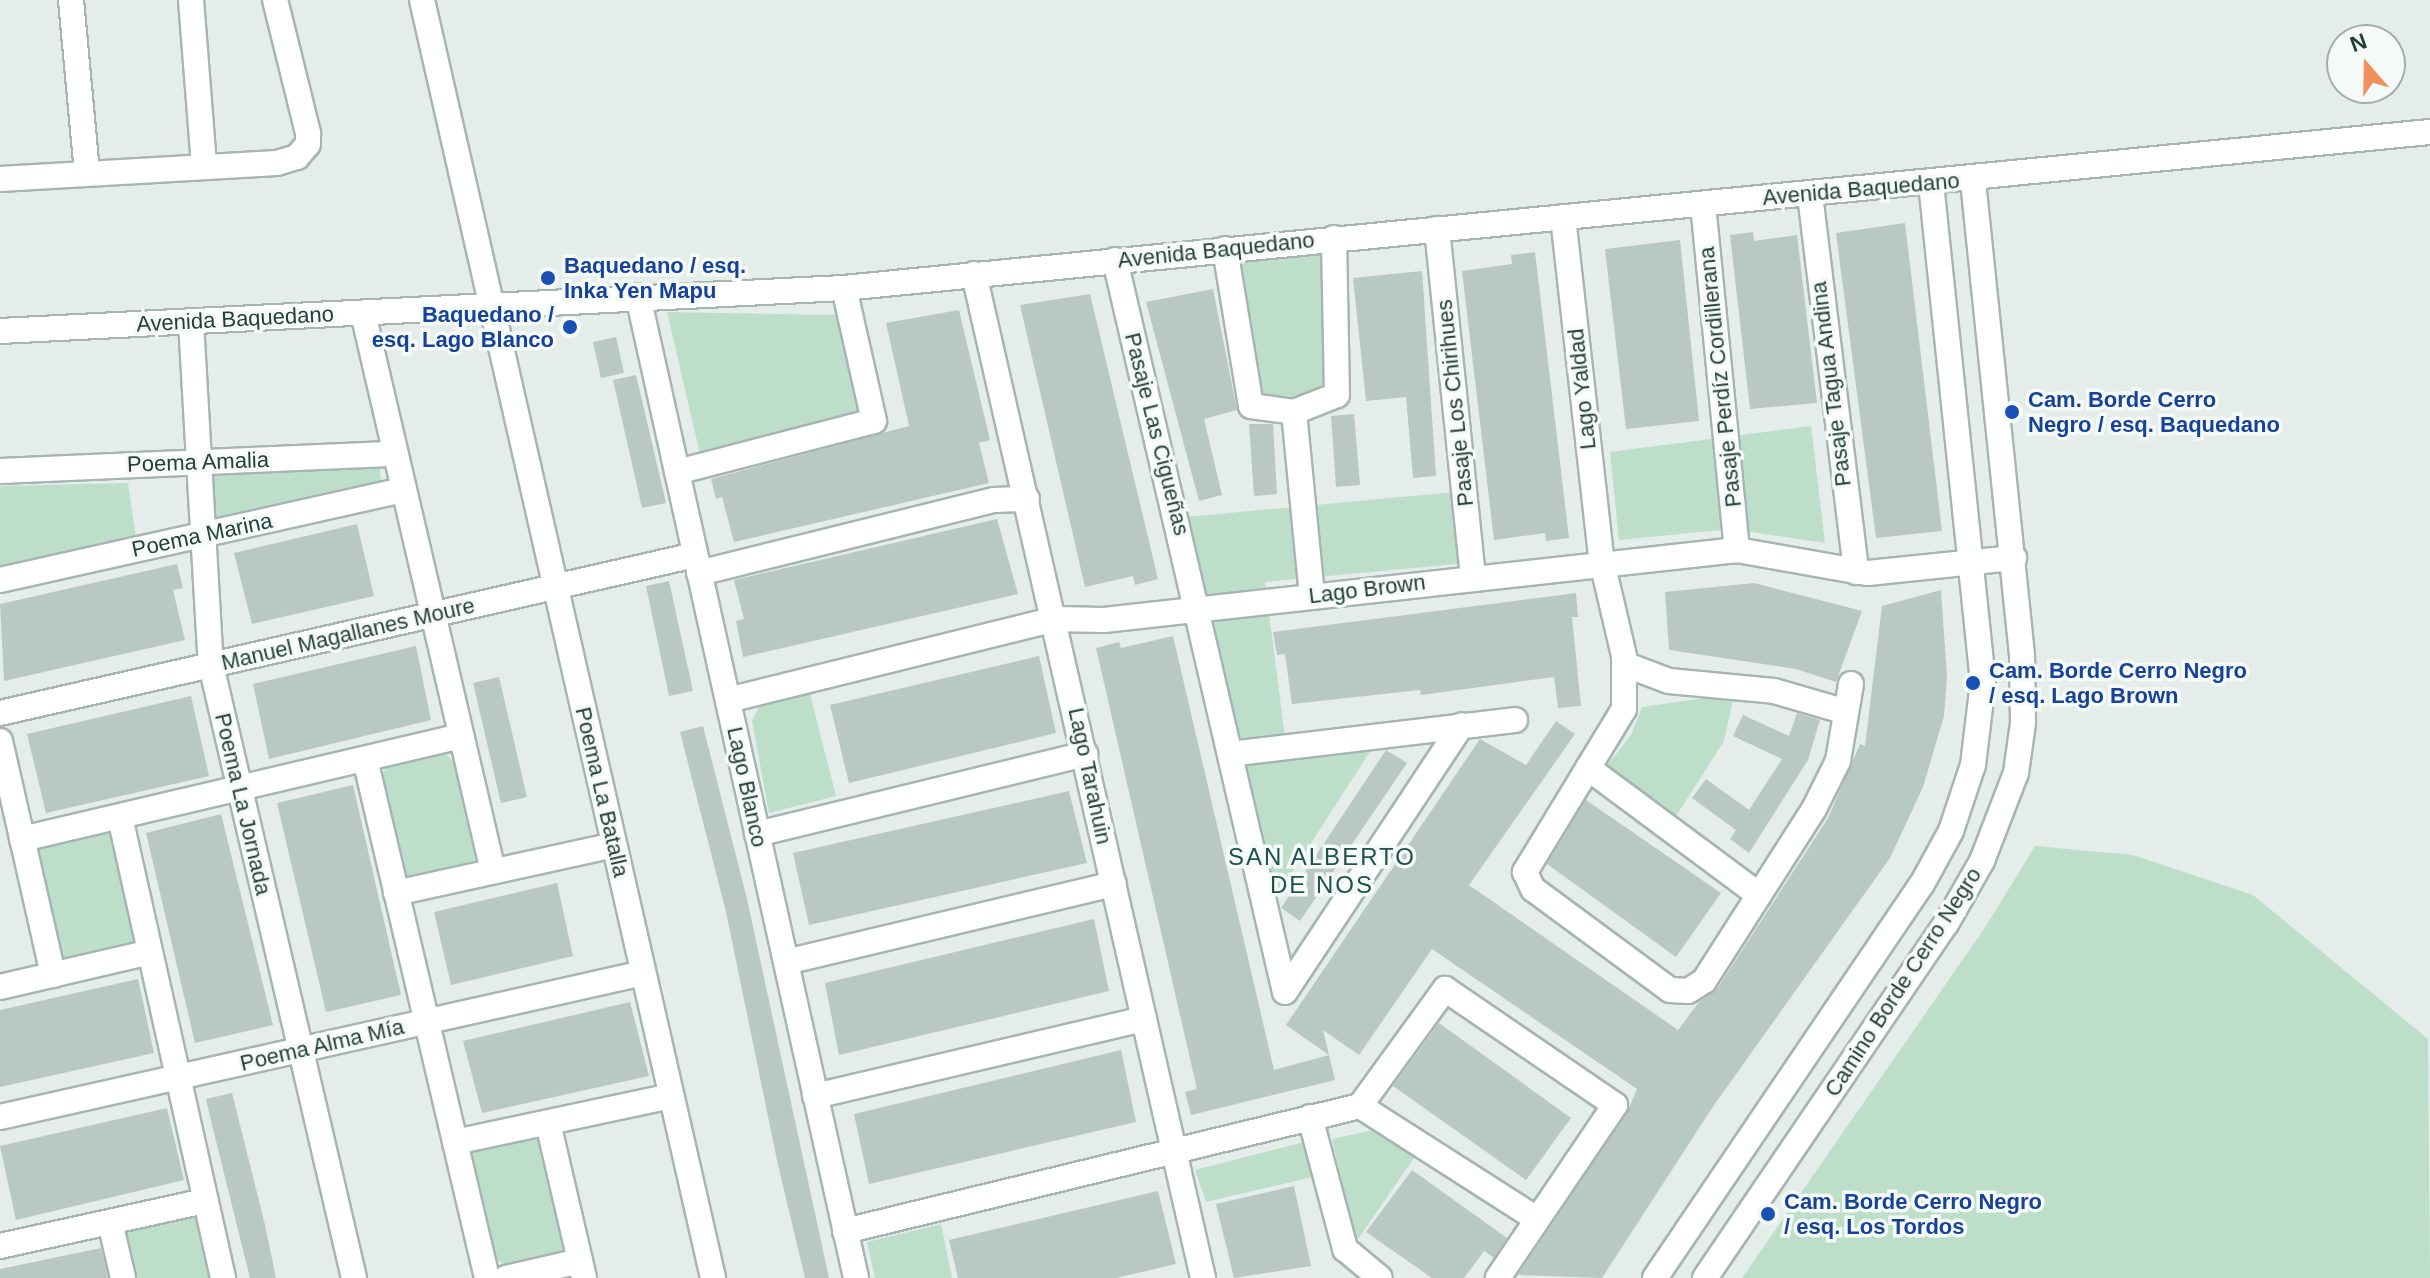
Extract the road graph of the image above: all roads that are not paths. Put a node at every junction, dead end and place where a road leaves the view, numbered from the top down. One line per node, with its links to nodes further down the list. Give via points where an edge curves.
1 (71, 0): 7 (street)
2 (191, 0): 6 (street)
3 (275, 0): 6 (street, via 308,133 302,153 282,162)
4 (422, 0): 21 (street, Poema La Batalla)
5 (2430, 132): 9 (street, Avenida Baquedano)
6 (204, 166): 7 (street)
7 (87, 173): 8 (street)
8 (0, 179)
9 (1973, 179): 10 (street, Avenida Baquedano); 34 (street, Camino Borde Cerro Negro)
10 (1931, 183): 11 (street, Avenida Baquedano); 36 (street, Camino Borde Cerro Negro)
11 (1810, 195): 12 (street, Avenida Baquedano); 38 (street, Pasaje Tagua Andina)
12 (1703, 204): 13 (street, Avenida Baquedano); 33 (street, Pasaje Perdíz Cordillerana)
13 (1563, 217): 14 (street, Avenida Baquedano); 35 (street, Lago Yaldad)
14 (1437, 229): 15 (street, Avenida Baquedano); 39 (street, Pasaje Los Chirihues)
15 (1334, 238): 16 (street, Avenida Baquedano); 25 (street, via 1337,395)
16 (1225, 249): 17 (street, Avenida Baquedano); 25 (street, via 1251,406)
17 (1115, 260): 18 (street, Avenida Baquedano); 43 (street, Pasaje Las Cigueñas)
18 (974, 274): 19 (street, Avenida Baquedano); 31 (street, Lago Tarahuin)
19 (844, 288): 20 (street, Avenida Baquedano); 29 (street, via 874,421)
20 (638, 296): 21 (street, Avenida Baquedano); 29 (street, Lago Blanco)
21 (490, 307): 22 (street, Avenida Baquedano); 41 (street, Poema La Batalla)
22 (363, 313): 23 (street, Avenida Baquedano); 26 (street)
23 (191, 322): 24 (street, Avenida Baquedano); 27 (street, Poema La Jornada)
24 (0, 331)
25 (1294, 412): 42 (street)
26 (395, 454): 27 (street, Poema Amalia); 30 (street)
27 (199, 462): 28 (street, Poema Amalia); 32 (street, Poema La Jornada)
28 (0, 471)
29 (677, 472): 37 (street, Lago Blanco)
30 (404, 490): 32 (street, Poema Marina); 44 (street)
31 (1027, 499): 37 (street, Manuel Magallanes Moure, via 994,500); 45 (street, Lago Tarahuin)
32 (203, 535): 40 (street, Poema Marina); 47 (street, Poema La Jornada)
33 (1737, 550): 35 (street, Lago Brown); 38 (street, Lago Brown)
34 (2014, 558): 36 (street, Lago Brown); 103 (street, Camino Borde Cerro Negro, via 2023,723 2016,773 1993,838 1946,924)
35 (1602, 562): 39 (street, Lago Brown); 46 (street, Lago Yaldad)
36 (1972, 562): 38 (street, Lago Brown); 102 (street, Camino Borde Cerro Negro, via 1982,714 1973,765 1951,831 1922,884)
37 (697, 564): 41 (street, Manuel Magallanes Moure); 49 (street, Lago Blanco)
38 (1856, 572)
39 (1473, 577): 42 (street, Lago Brown)
40 (0, 580)
41 (554, 587): 44 (street, Manuel Magallanes Moure); 64 (street, Poema La Batalla)
42 (1312, 595): 43 (street, Lago Brown)
43 (1196, 609): 45 (street, Lago Brown, via 1104,620); 57 (street, Pasaje Las Cigueñas)
44 (433, 614): 47 (street, Manuel Magallanes Moure); 54 (street)
45 (1056, 619): 49 (street, Lago Brown); 56 (street, Lago Tarahuin)
46 (1624, 664): 50 (street, via 1669,681 1774,691); 59 (street, Lago Yaldad, via 1624,709)
47 (211, 665): 51 (street, Manuel Magallanes Moure); 60 (street, Poema La Jornada)
48 (1851, 684): 50 (street)
49 (728, 700): 62 (street, Lago Blanco)
50 (1843, 711): 68 (street, via 1846,734 1838,761)
51 (0, 713)
52 (1515, 720): 53 (street)
53 (1462, 725): 57 (street); 57 (street, Pasaje Las Cigueñas, via 1285,992)
54 (461, 736): 58 (street); 65 (street)
55 (0, 741): 63 (street)
56 (1085, 754): 62 (street); 66 (street, Lago Tarahuin)
57 (1230, 754)
58 (365, 759): 60 (street); 67 (street)
59 (1588, 768): 68 (street); 68 (street, Lago Yaldad, via 1525,872 1533,889 1670,990 1688,991 1704,981)
60 (240, 789): 61 (street); 76 (street, Poema La Jornada)
61 (120, 817): 63 (street); 69 (street)
62 (757, 834): 70 (street, Lago Blanco)
63 (22, 839): 72 (street)
64 (614, 845): 65 (street); 71 (street, Poema La Batalla)
65 (493, 871): 67 (street)
66 (1114, 884): 70 (street); 74 (street, Lago Tarahuin)
67 (396, 893): 75 (street)
68 (1759, 895)
69 (150, 952): 72 (street); 77 (street)
70 (786, 962): 79 (street, Lago Blanco)
71 (643, 973): 75 (street, Poema Alma Mía); 78 (street, Poema La Batalla)
72 (53, 975): 73 (street)
73 (0, 987)
74 (1144, 1019): 79 (street); 85 (street, Lago Tarahuin)
75 (426, 1021): 76 (street, Poema Alma Mía); 84 (street)
76 (300, 1050): 77 (street, Poema Alma Mía); 94 (street, Poema La Jornada)
77 (177, 1078): 81 (street, Poema Alma Mía); 86 (street)
78 (671, 1096): 83 (street); 97 (street, Poema La Batalla)
79 (815, 1096): 89 (street, Lago Blanco)
80 (1360, 1106): 82 (street); 87 (street); 87 (street, via 1445,989 1615,1105)
81 (0, 1117)
82 (1310, 1117): 85 (street); 100 (street, via 1345,1249)
83 (548, 1123): 84 (street); 91 (street)
84 (455, 1142): 95 (street)
85 (1174, 1154): 89 (street); 99 (street, Lago Tarahuin)
86 (205, 1201): 88 (street); 93 (street)
87 (1537, 1219): 101 (street)
88 (110, 1222): 90 (street); 92 (street)
89 (845, 1231): 98 (street, Lago Blanco)
90 (0, 1246)
91 (582, 1269): 96 (street)
92 (123, 1278)
93 (223, 1278)
94 (354, 1278)
95 (487, 1278)
96 (506, 1278)
97 (713, 1278)
98 (856, 1278)
99 (1203, 1278)
100 (1380, 1278)
101 (1498, 1278)
102 (1655, 1278)
103 (1705, 1278)

